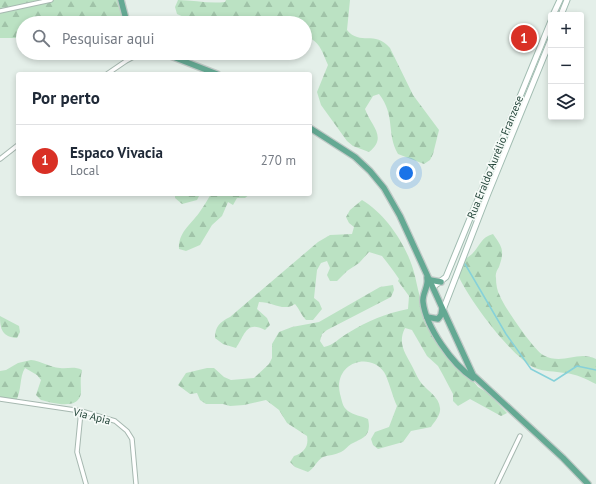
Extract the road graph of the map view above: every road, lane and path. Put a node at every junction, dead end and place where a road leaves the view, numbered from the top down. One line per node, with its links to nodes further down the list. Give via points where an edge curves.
1 (51, 0): 5 (street)
2 (121, 0): 8 (main road)
3 (560, 0): 6 (main road)
4 (567, 0): 7 (main road)
5 (0, 11)
6 (554, 12)
7 (562, 12)
8 (125, 16)
9 (548, 28): 19 (main road, Rua Eraldo Aurélio Franzese, via 446,277)
10 (548, 46): 22 (main road, Rua Eraldo Aurélio Franzese)
11 (182, 60): 14 (main road)
12 (126, 61): 13 (street)
13 (110, 72)
14 (212, 72)
15 (312, 129): 18 (main road, via 355,157 384,188 400,216)
16 (16, 147): 17 (street)
17 (0, 159)
18 (428, 278): 19 (main road); 20 (main road); 21 (main road)
19 (441, 282): 20 (main road, Rua Eraldo Aurélio Franzese)
20 (433, 287): 21 (main road); 22 (main road)
21 (424, 296): 22 (main road, via 433,296); 23 (main road)
22 (443, 310): 23 (main road, via 438,319); 24 (main road, via 471,372)
23 (427, 317): 24 (main road, via 438,341 464,370)
24 (478, 381): 31 (main road)
25 (0, 399): 26 (street, Via Apia)
26 (81, 412): 28 (street, via 77,452); 29 (street, Via Apia, via 110,418 127,431 134,447)
27 (520, 436): 30 (street)
28 (86, 484)
29 (136, 484)
30 (496, 484)
31 (588, 484)

